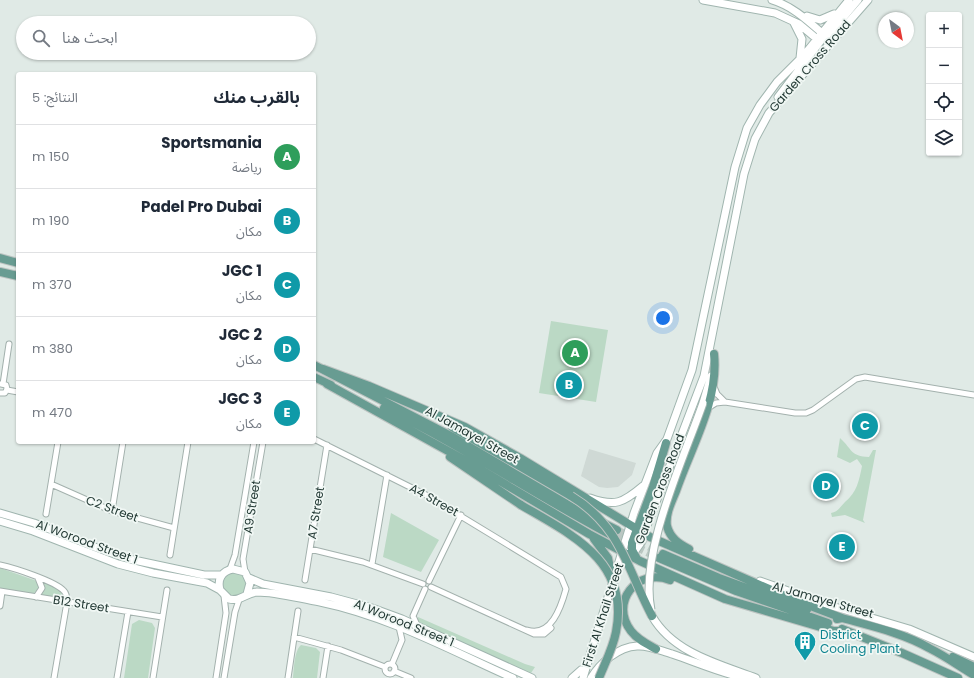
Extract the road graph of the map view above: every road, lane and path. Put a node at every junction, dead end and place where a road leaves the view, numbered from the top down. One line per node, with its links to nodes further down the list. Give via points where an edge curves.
1 (703, 0): 8 (main road, via 767,11)
2 (772, 0): 7 (main road)
3 (850, 0): 6 (main road, Garden Cross Road)
4 (858, 0): 9 (main road, via 832,32)
5 (868, 0): 11 (main road, Garden Cross Road)
6 (841, 10): 7 (main road, via 829,18 820,20); 9 (main road, Garden Cross Road)
7 (800, 13): 9 (main road)
8 (791, 20): 9 (main road); 10 (main road, via 802,39)
9 (821, 37): 10 (main road, Garden Cross Road); 11 (main road)
10 (800, 59): 34 (main road, Garden Cross Road, via 765,97 743,138 694,362)
11 (768, 113): 16 (main road, Garden Cross Road, via 755,138 745,167)
12 (0, 258): 13 (main road)
13 (16, 262)
14 (0, 272): 15 (main road)
15 (16, 276)
16 (715, 316): 18 (main road); 52 (main road, Garden Cross Road, via 704,376)
17 (9, 344): 22 (street)
18 (714, 354): 24 (main road); 86 (main road, bridge, via 703,403 666,506 652,560 648,586)
19 (316, 366): 20 (main road, Al Jamayel Street)
20 (323, 369): 23 (main road, Al Jamayel Street, via 350,386 451,436 616,533 561,508 432,432 360,396); 32 (main road, via 375,388)
21 (316, 378): 23 (main road, Al Jamayel Street)
22 (2, 383): 25 (street, via 6,385)
23 (327, 384): 41 (main road)
24 (714, 384): 30 (street, via 717,394); 31 (main road)
25 (7, 390): 26 (street); 27 (street)
26 (16, 392)
27 (0, 394): 29 (street)
28 (974, 395): 30 (street, via 865,377 856,379 806,413)
29 (0, 400)
30 (725, 402): 31 (street, via 716,403)
31 (706, 412): 59 (main road, via 667,519 672,538)
32 (436, 416): 45 (main road, via 460,425 500,446); 86 (main road, bridge, via 571,496 597,515 616,540)
33 (316, 440): 40 (street, A4 Street)
34 (666, 443): 44 (main road, Garden Cross Road, via 657,454); 52 (main road)
35 (58, 444): 43 (street)
36 (123, 444): 46 (street)
37 (188, 444): 51 (street)
38 (254, 444): 62 (street, A9 Street, via 235,556)
39 (262, 444): 64 (street, A9 Street, via 244,559)
40 (327, 445): 42 (street, A4 Street); 54 (street, A7 Street)
41 (438, 446): 53 (main road); 124 (main road, bridge, via 454,460 521,505 582,542 599,559 611,580 617,603 616,632)
42 (387, 475): 49 (street, A4 Street); 60 (street)
43 (51, 484): 46 (street, C2 Street); 48 (street)
44 (645, 485): 45 (main road, via 629,498 615,503 604,503); 52 (main road, Garden Cross Road)
45 (584, 496): 52 (main road)
46 (112, 511): 51 (street, C2 Street)
47 (0, 513): 63 (main road, Al Worood Street 1, via 34,523 125,558 204,575)
48 (46, 514)
49 (461, 515): 68 (street); 72 (street, A4 Street, via 566,578 569,585 566,597 550,629 544,634 534,634)
50 (0, 521): 74 (main road, Al Worood Street 1, via 118,564 207,583)
51 (174, 528): 57 (street)
52 (637, 530): 55 (main road, Garden Cross Road); 56 (main road, via 632,543); 59 (main road)
53 (589, 534): 55 (main road); 69 (main road, via 608,558)
54 (310, 549): 60 (street); 66 (street, A7 Street)
55 (623, 552): 56 (main road, Garden Cross Road); 58 (main road); 69 (main road, First Al Khail Street)
56 (633, 552): 58 (main road)
57 (170, 555)
58 (638, 560): 71 (main road)
59 (704, 561): 67 (main road)
60 (372, 564): 70 (street)
61 (0, 565): 65 (street)
62 (230, 569): 63 (main road); 64 (main road, Al Worood Street 1, via 240,569)
63 (222, 575): 74 (main road, via 219,581)
64 (247, 575): 77 (main road, via 250,586); 89 (main road, Al Worood Street 1, via 262,584 353,602)
65 (38, 578): 79 (street, via 42,588); 81 (street, via 60,587 65,592)
66 (305, 580)
67 (749, 580): 88 (main road); 101 (main road, via 898,625)
68 (429, 581): 70 (street); 72 (street)
69 (613, 582): 94 (main road, First Al Khail Street)
70 (423, 584): 75 (street)
71 (690, 584): 92 (main road, via 734,602 834,631); 99 (main road, via 650,577 634,585 628,593 623,612 626,622 638,638)
72 (431, 587): 75 (street)
73 (167, 590): 87 (street)
74 (220, 590): 78 (main road)
75 (425, 590): 85 (street)
76 (1, 592): 79 (street, B12 Street); 82 (street)
77 (247, 594): 80 (main road); 91 (main road, Al Worood Street 1, via 264,593 329,604 366,614)
78 (224, 596): 80 (main road, via 231,600); 113 (street, via 226,610)
79 (36, 597): 81 (street, B12 Street)
80 (239, 600): 114 (street)
81 (67, 602): 84 (street, B12 Street); 111 (street)
82 (0, 606)
83 (298, 611): 95 (street)
84 (128, 612): 87 (street, B12 Street); 110 (street)
85 (413, 616): 89 (street); 90 (street)
86 (652, 616): 127 (main road, via 672,640 697,655)
87 (162, 617): 112 (street)
88 (842, 618): 92 (main road, Al Jamayel Street, via 768,597 661,556 736,591); 98 (main road, Al Jamayel Street)
89 (402, 620): 90 (main road, Al Worood Street 1)
90 (417, 626): 119 (main road, Al Worood Street 1)
91 (399, 627): 93 (main road, Al Worood Street 1); 96 (street)
92 (846, 631): 106 (main road, Al Jamayel Street)
93 (412, 633): 96 (street); 118 (main road, Al Worood Street 1)
94 (597, 636): 105 (main road); 122 (main road, First Al Khail Street)
95 (294, 637): 97 (street); 115 (street)
96 (402, 640): 102 (street)
97 (328, 646): 103 (street); 116 (street)
98 (930, 648): 104 (main road, via 949,654); 108 (main road, Al Jamayel Street)
99 (656, 649): 100 (main road, via 630,647); 126 (main road)
100 (611, 657): 123 (main road); 125 (main road)
101 (974, 657)
102 (392, 664): 103 (street); 107 (street)
103 (385, 667): 109 (street)
104 (974, 667)
105 (581, 670): 120 (main road); 121 (main road)
106 (938, 670): 128 (main road); 129 (main road, Al Jamayel Street)
107 (394, 671): 109 (street); 117 (street)
108 (974, 675)
109 (387, 676)
110 (117, 677)
111 (54, 678)
112 (153, 678)
113 (216, 678)
114 (224, 678)
115 (288, 678)
116 (323, 678)
117 (411, 678)
118 (513, 678)
119 (532, 678)
120 (572, 678)
121 (578, 678)
122 (583, 678)
123 (591, 678)
124 (599, 678)
125 (603, 678)
126 (745, 678)
127 (756, 678)
128 (949, 678)
129 (958, 678)

